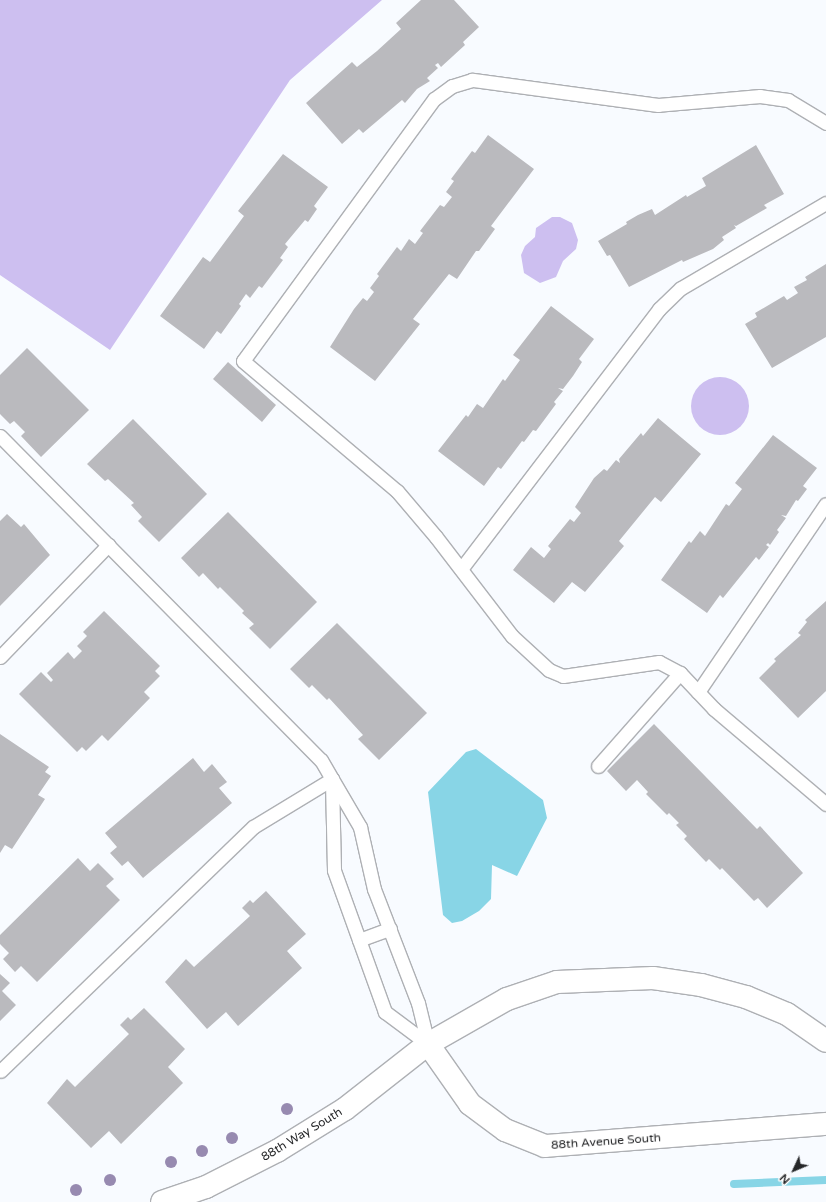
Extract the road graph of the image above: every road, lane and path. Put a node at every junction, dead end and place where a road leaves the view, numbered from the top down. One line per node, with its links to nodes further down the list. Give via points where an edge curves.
1 (826, 124): 6 (lane, via 788,100 760,96 658,105 472,80 452,86 434,99 243,361 397,491)
2 (826, 203): 6 (lane, via 681,288 659,309)
3 (0, 436): 5 (lane)
4 (826, 504): 9 (lane)
5 (108, 545): 7 (lane); 11 (lane, via 321,760)
6 (461, 569): 8 (lane, via 512,636 550,670 563,676 659,662)
7 (0, 657)
8 (680, 672): 9 (lane); 10 (lane)
9 (698, 692): 12 (lane, via 714,709)
10 (598, 766)
11 (332, 779): 13 (lane, via 360,827 374,889); 14 (lane, via 334,870); 17 (lane, via 253,827)
12 (826, 804)
13 (390, 929): 14 (lane); 16 (lane, via 418,1003)
14 (359, 940): 16 (lane, via 385,1012)
15 (824, 1039): 16 (street, 88th Way South, via 787,1014 746,998 701,985 654,978 557,982 507,999)
16 (428, 1044): 18 (street, 88th Avenue South, via 470,1104 505,1130 544,1146); 19 (street, 88th Way South, via 345,1109 277,1151 206,1187)
17 (0, 1071)
18 (826, 1124)
19 (162, 1202)

